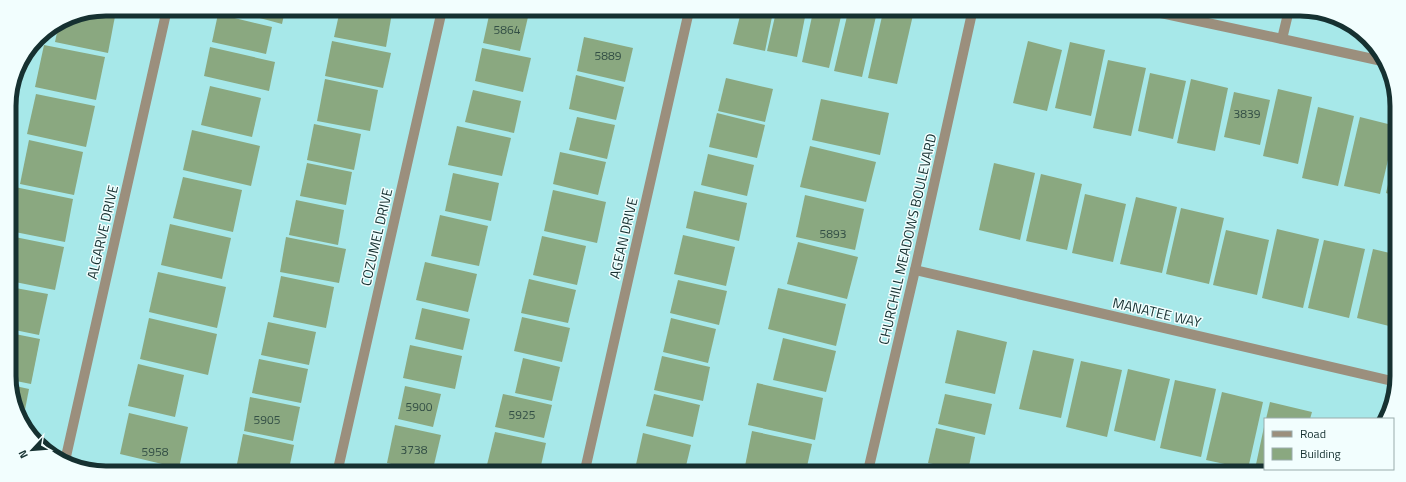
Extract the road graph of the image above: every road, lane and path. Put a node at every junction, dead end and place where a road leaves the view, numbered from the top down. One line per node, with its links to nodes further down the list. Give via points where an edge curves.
1 (165, 16): 11 (street, ALGARVE DRIVE)
2 (441, 16): 12 (street, COZUMEL DRIVE)
3 (688, 16): 13 (street, AGEAN DRIVE)
4 (971, 16): 9 (street, CHURCHILL MEADOWS BOULEVARD)
5 (1176, 16): 7 (street)
6 (1288, 16): 7 (street)
7 (1282, 38): 8 (street)
8 (1377, 60)
9 (915, 270): 10 (street, MANATEE WAY); 14 (street, CHURCHILL MEADOWS BOULEVARD)
10 (1390, 380)
11 (66, 456)
12 (339, 466)
13 (586, 466)
14 (869, 466)

